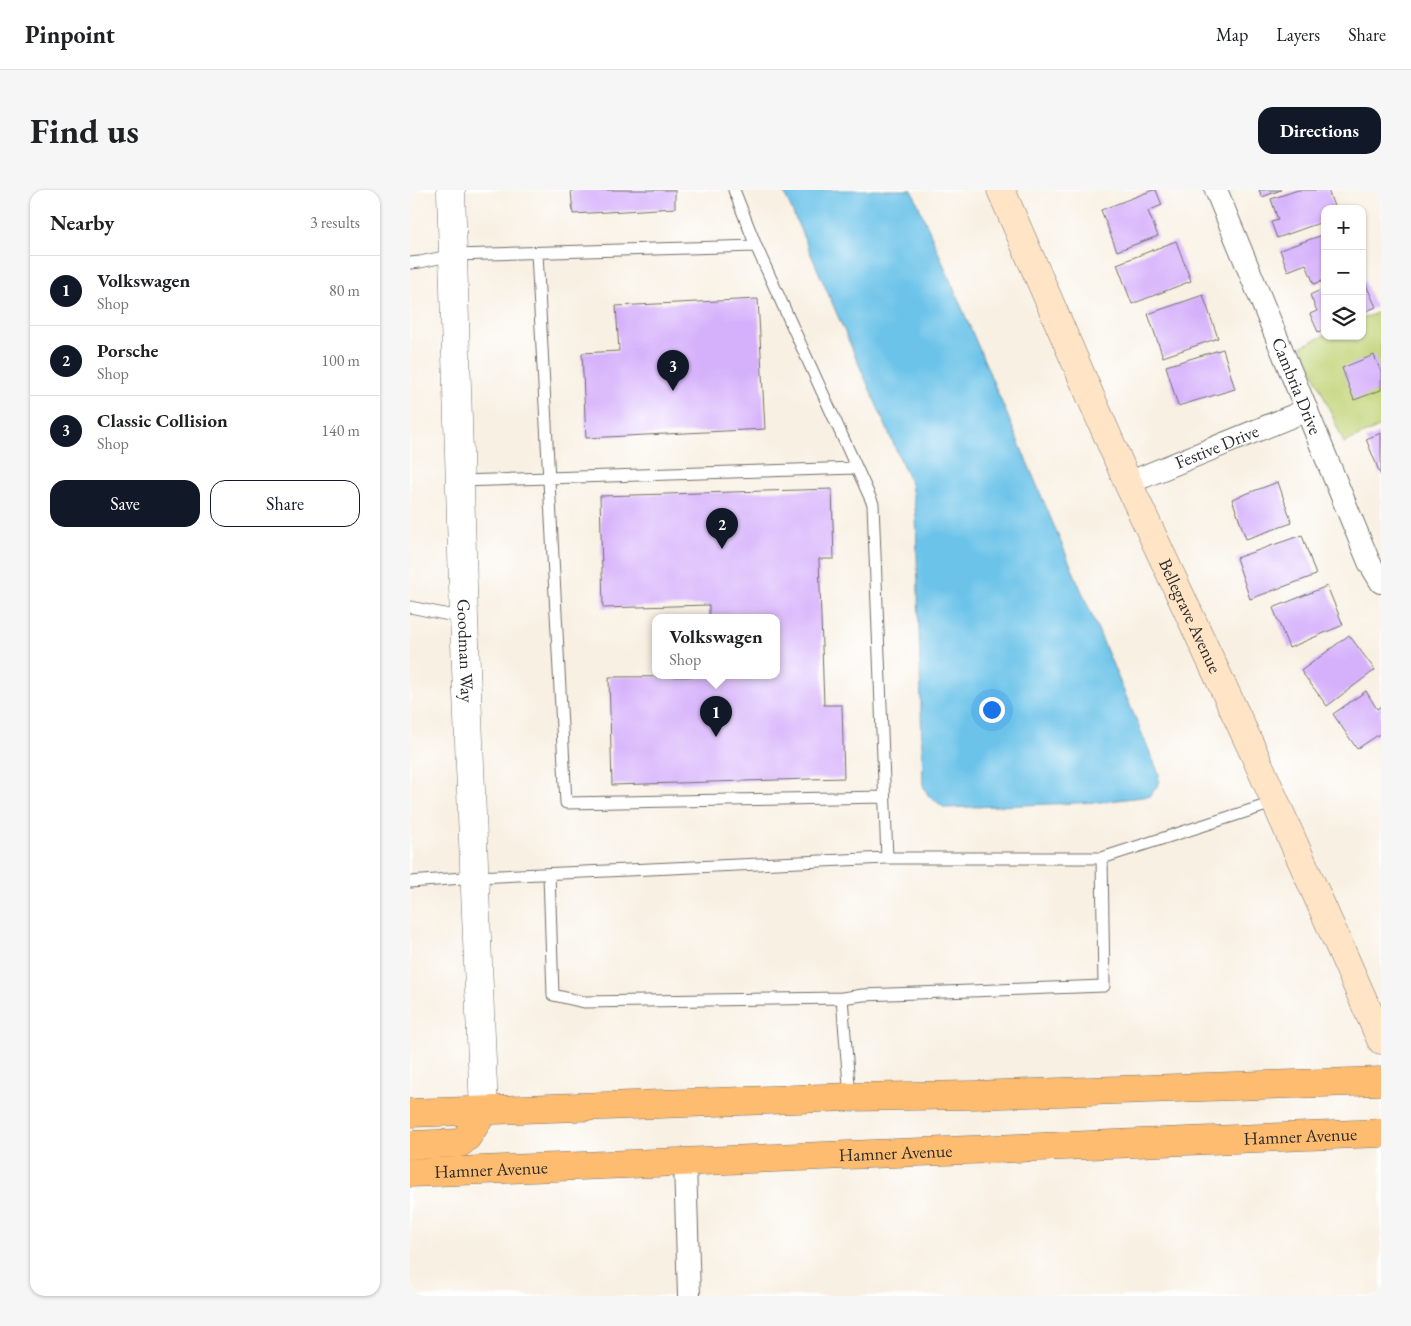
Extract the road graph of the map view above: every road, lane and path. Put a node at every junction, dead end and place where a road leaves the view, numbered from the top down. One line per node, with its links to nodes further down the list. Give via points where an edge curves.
1 (450, 190): 7 (street, Goodman Way)
2 (734, 190): 5 (lane)
3 (1001, 190): 13 (main road, Bellegrave Avenue)
4 (1216, 190): 9 (street, Cambria Drive)
5 (756, 246): 6 (lane); 10 (lane)
6 (537, 253): 7 (lane); 11 (lane)
7 (453, 255): 8 (lane); 12 (street, Goodman Way)
8 (410, 263)
9 (1307, 410): 13 (street, Festive Drive); 14 (street, Cambria Drive, via 1369,562)
10 (856, 468): 11 (lane); 17 (lane, via 872,504)
11 (550, 479): 12 (lane); 17 (lane, via 566,803)
12 (460, 482): 16 (street, Goodman Way)
13 (1128, 483): 18 (main road, Bellegrave Avenue)
14 (1381, 582)
15 (410, 606): 16 (lane)
16 (464, 618): 22 (street, Goodman Way)
17 (884, 797): 19 (lane)
18 (1276, 802): 20 (lane); 25 (main road, Bellegrave Avenue)
19 (887, 858): 20 (lane); 21 (lane)
20 (1102, 858): 24 (lane, via 1104,986)
21 (549, 874): 22 (lane); 24 (lane, via 554,995 584,1002)
22 (476, 877): 23 (lane); 28 (street, Goodman Way)
23 (410, 882)
24 (842, 998): 27 (lane)
25 (1381, 1040)
26 (1381, 1081): 27 (main road)
27 (850, 1097): 28 (main road)
28 (484, 1111): 29 (main road); 31 (main road, via 460,1143)
29 (410, 1114)
30 (1381, 1133): 32 (main road, Hamner Avenue)
31 (410, 1146)
32 (685, 1163): 33 (main road, Hamner Avenue); 34 (street)
33 (410, 1173)
34 (689, 1296)

